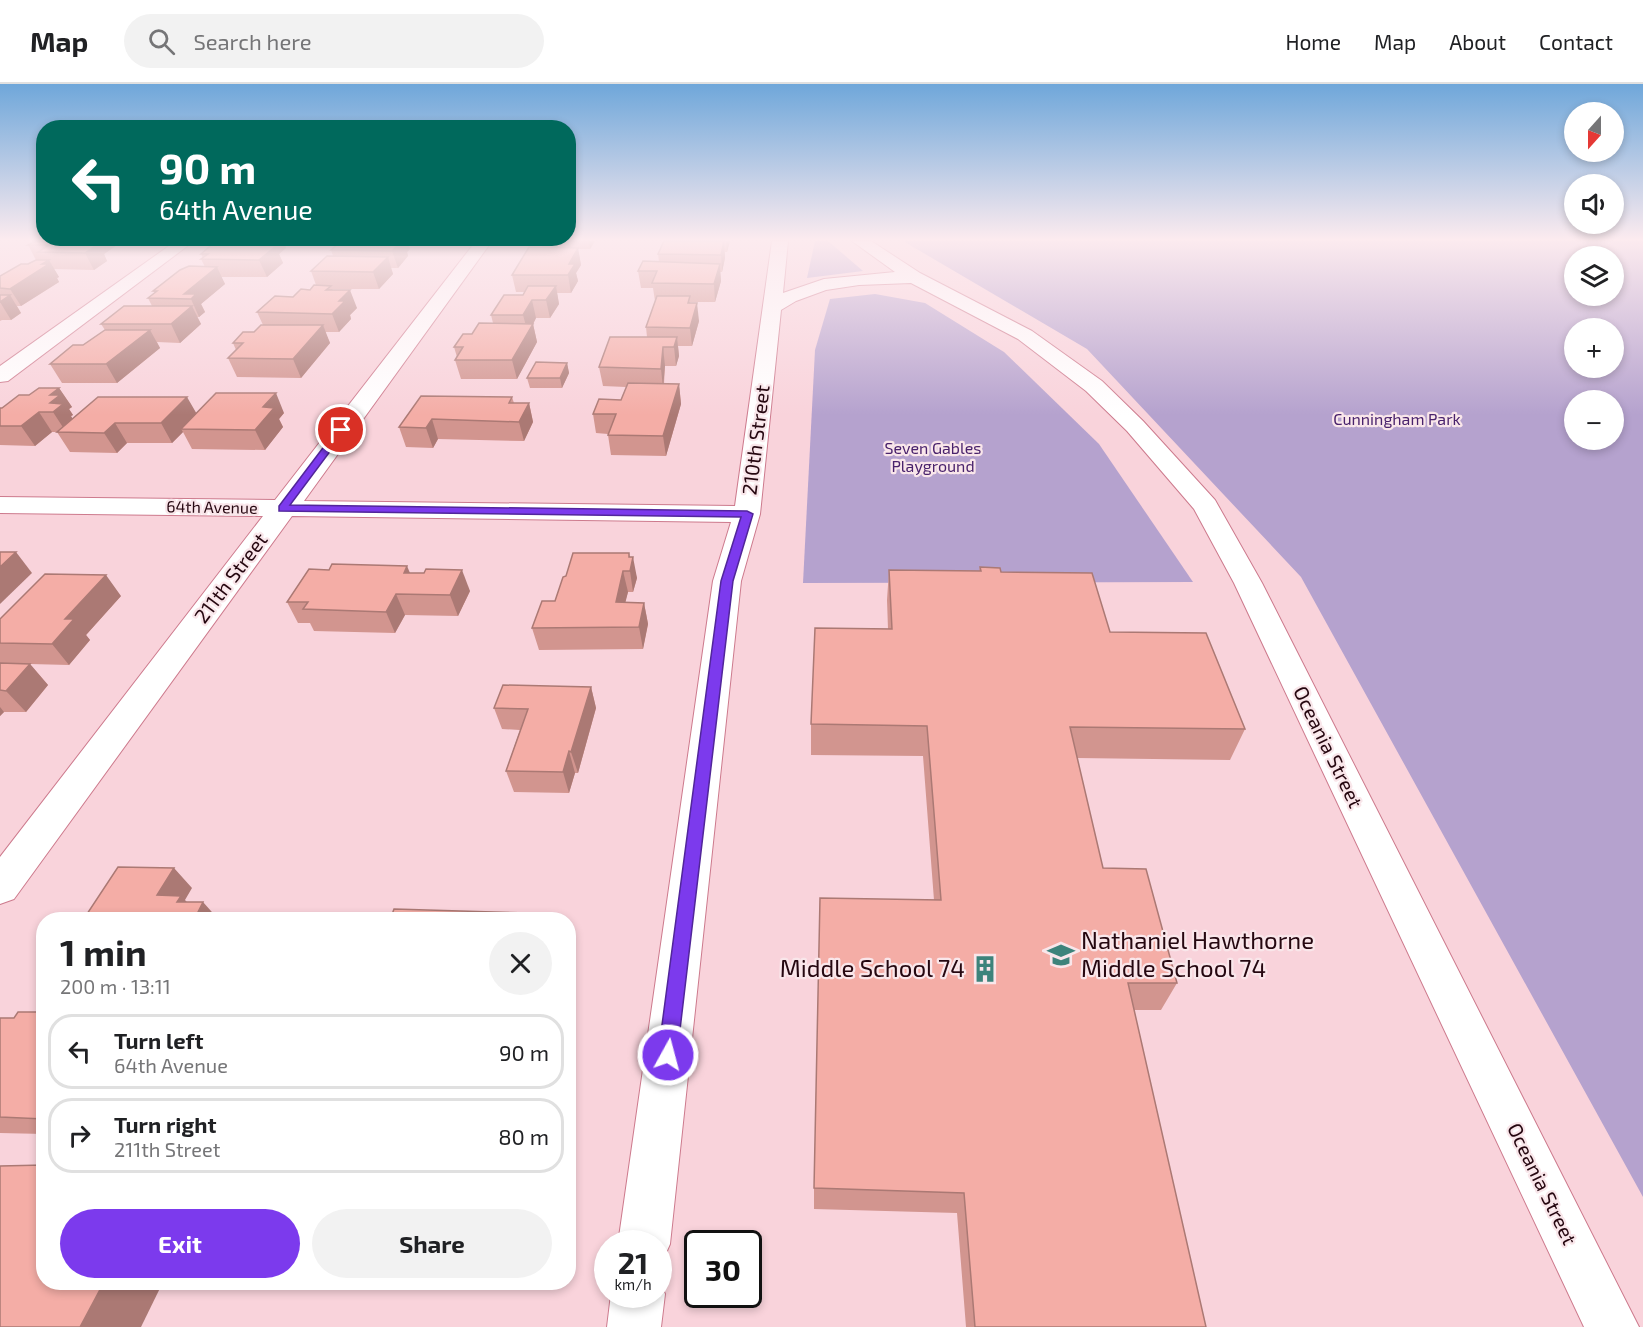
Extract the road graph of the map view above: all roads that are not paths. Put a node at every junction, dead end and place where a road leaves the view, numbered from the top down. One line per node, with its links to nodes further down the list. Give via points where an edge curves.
1 (106, 299): 7 (street)
2 (440, 299): 9 (street, 211th Street)
3 (774, 299): 6 (street, 210th Street)
4 (786, 299): 6 (street)
5 (956, 299): 15 (street, Oceania Street, via 1025,335 1094,386 1206,506 1248,583)
6 (773, 307): 10 (street, 210th Street)
7 (0, 376)
8 (0, 505): 9 (street, 64th Avenue)
9 (282, 508): 10 (street, 64th Avenue); 11 (street, 211th Street)
10 (747, 514): 12 (street, 210th Street, via 727,581)
11 (0, 887)
12 (646, 1230)
13 (636, 1308): 14 (street)
14 (634, 1327)
15 (1612, 1327)

